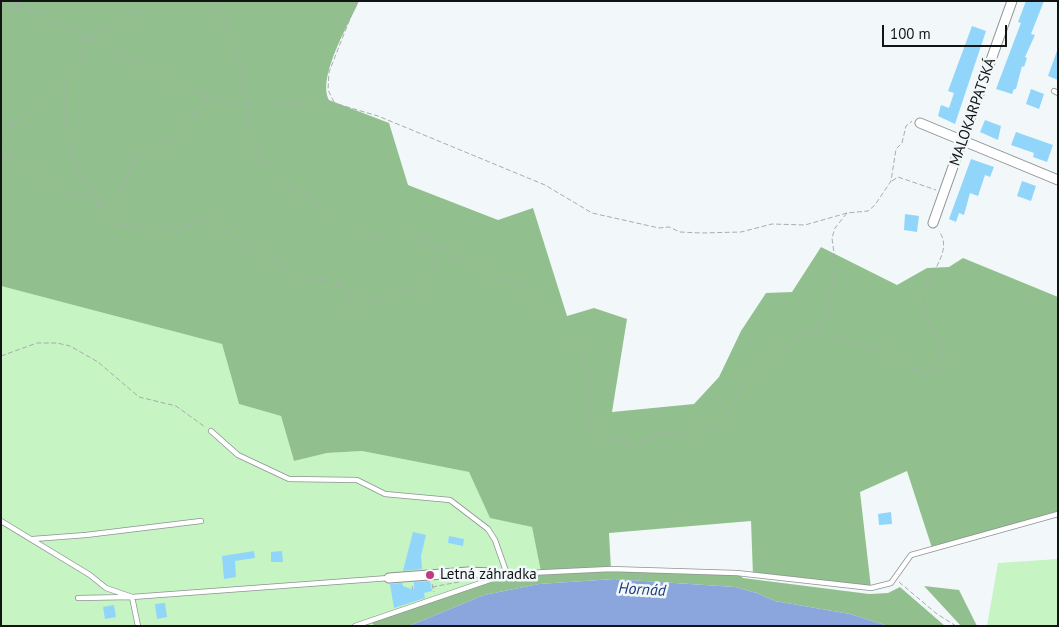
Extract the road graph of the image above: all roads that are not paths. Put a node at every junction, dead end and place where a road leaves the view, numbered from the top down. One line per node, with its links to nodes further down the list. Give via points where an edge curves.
1 (1012, 1): 3 (street, MALOKARPATSKÁ)
2 (920, 123): 3 (street)
3 (963, 141): 4 (street); 5 (street, MALOKARPATSKÁ)
4 (1058, 180)
5 (934, 223)
6 (211, 431): 12 (lane, via 238,455 289,479 357,480 386,494 450,500 488,529)
7 (1058, 514): 12 (lane, via 911,554 891,583 870,588 738,573 611,569)
8 (1, 521): 10 (lane)
9 (201, 521): 10 (lane, via 86,536)
10 (32, 539): 14 (lane, via 106,588)
11 (491, 573): 12 (lane); 13 (street)
12 (507, 574): 17 (lane)
13 (389, 578): 14 (lane)
14 (132, 597): 15 (lane); 16 (lane)
15 (78, 598)
16 (138, 626)
17 (355, 626)

